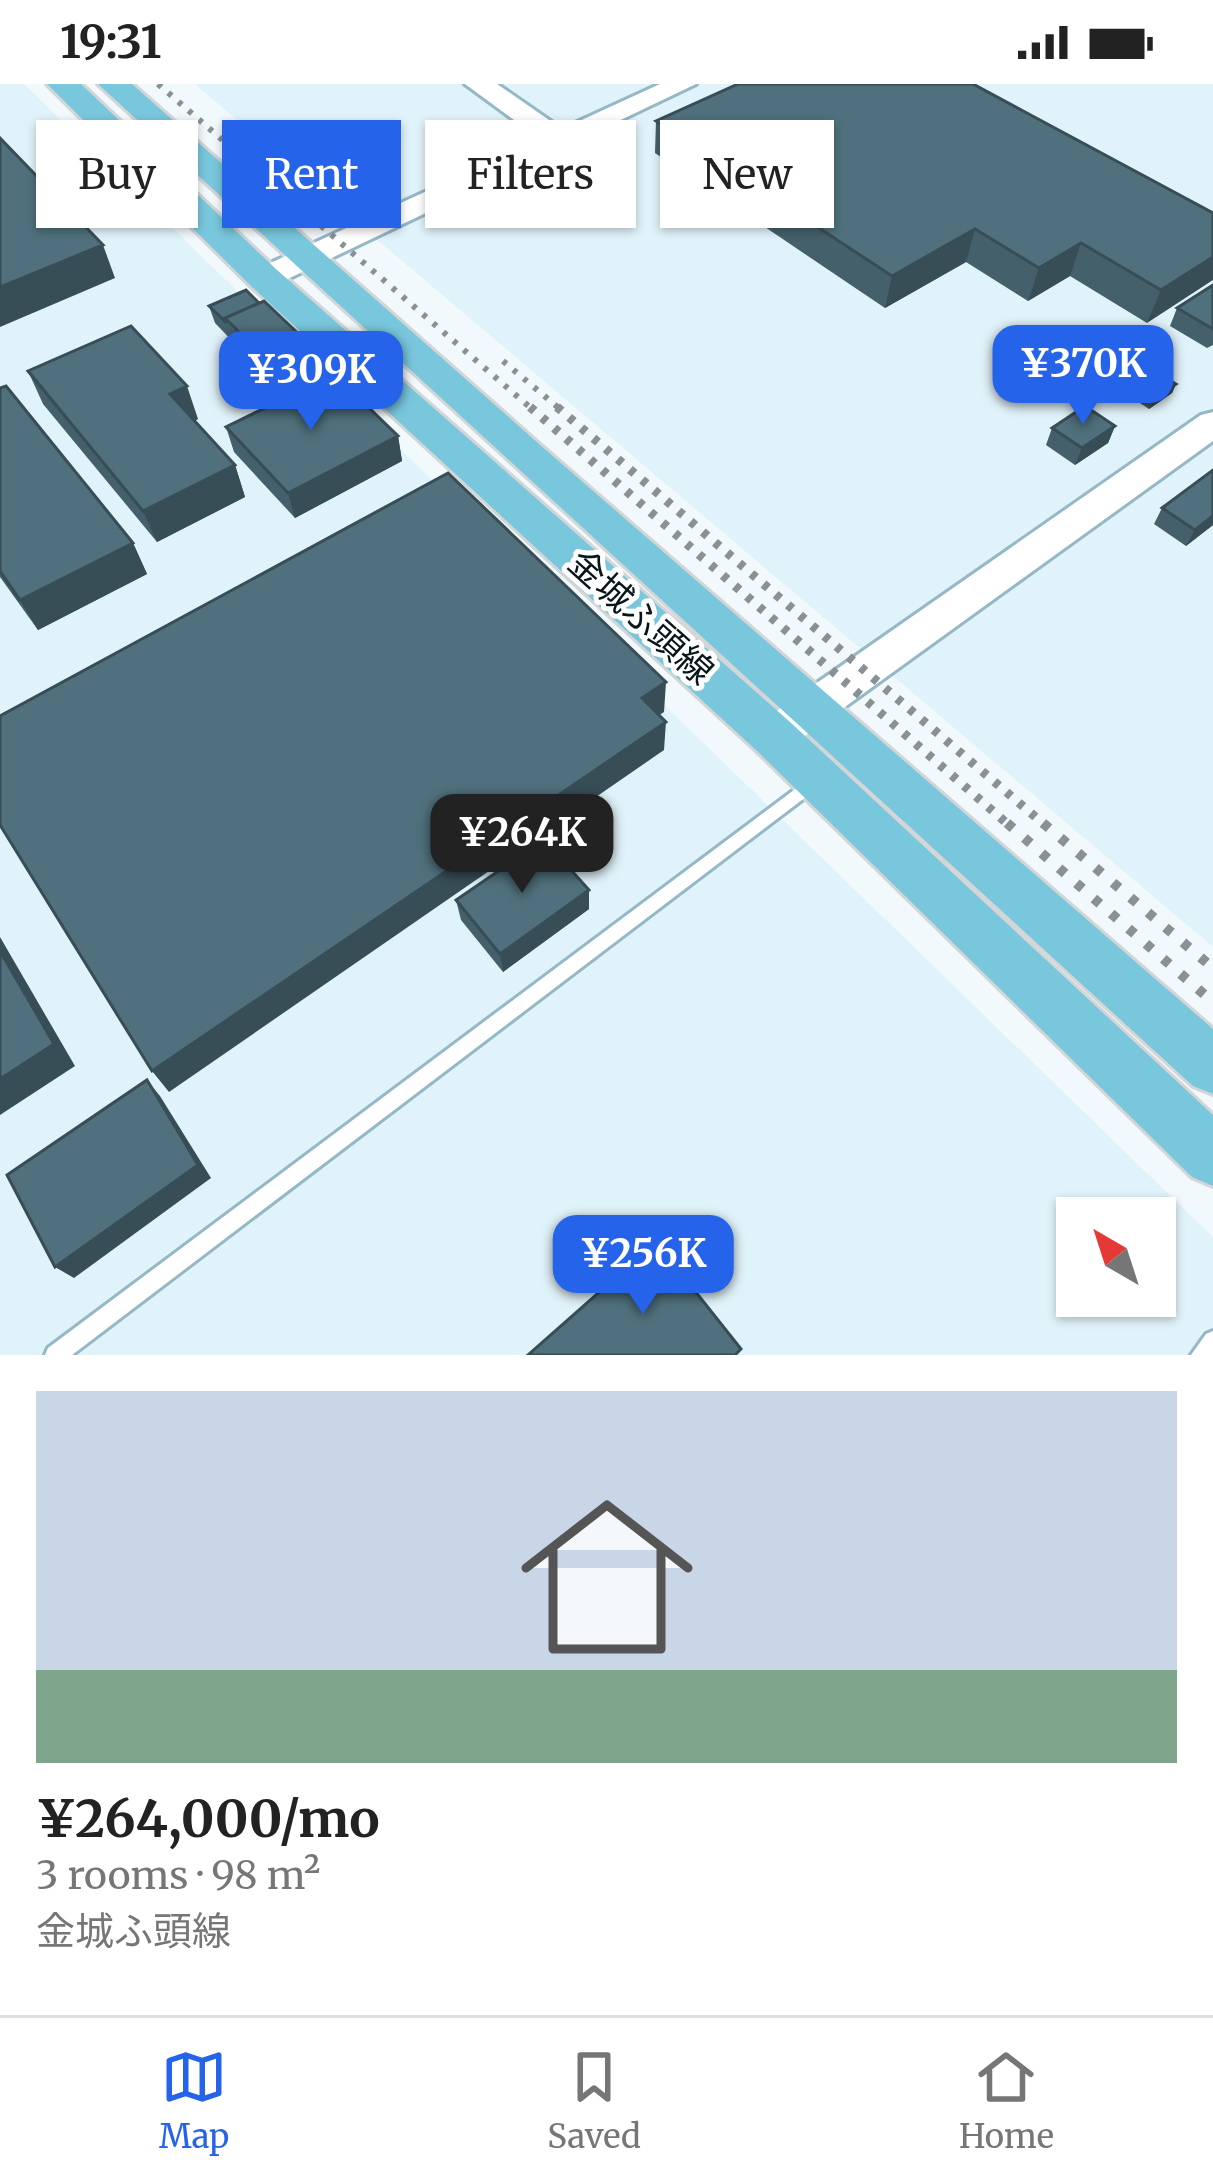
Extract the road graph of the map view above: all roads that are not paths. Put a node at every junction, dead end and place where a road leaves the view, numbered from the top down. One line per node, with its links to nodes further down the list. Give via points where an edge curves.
1 (63, 84): 9 (main road, 金城ふ頭線)
2 (114, 84): 8 (main road, 金城ふ頭線)
3 (479, 84): 5 (street)
4 (682, 84): 6 (street)
5 (531, 120)
6 (599, 120)
7 (425, 202): 8 (street)
8 (305, 260): 9 (street); 11 (main road, 金城ふ頭線)
9 (264, 278): 12 (main road, 金城ふ頭線)
10 (1213, 424): 11 (street)
11 (815, 707): 12 (street); 13 (main road, 金城ふ頭線)
12 (773, 736): 13 (main road, 金城ふ頭線)
13 (839, 764): 14 (main road, 金城ふ頭線); 15 (main road, 金城ふ頭線); 17 (lane)
14 (1213, 1066)
15 (1213, 1156)
16 (1213, 1341): 18 (lane)
17 (55, 1355)
18 (1201, 1355)

